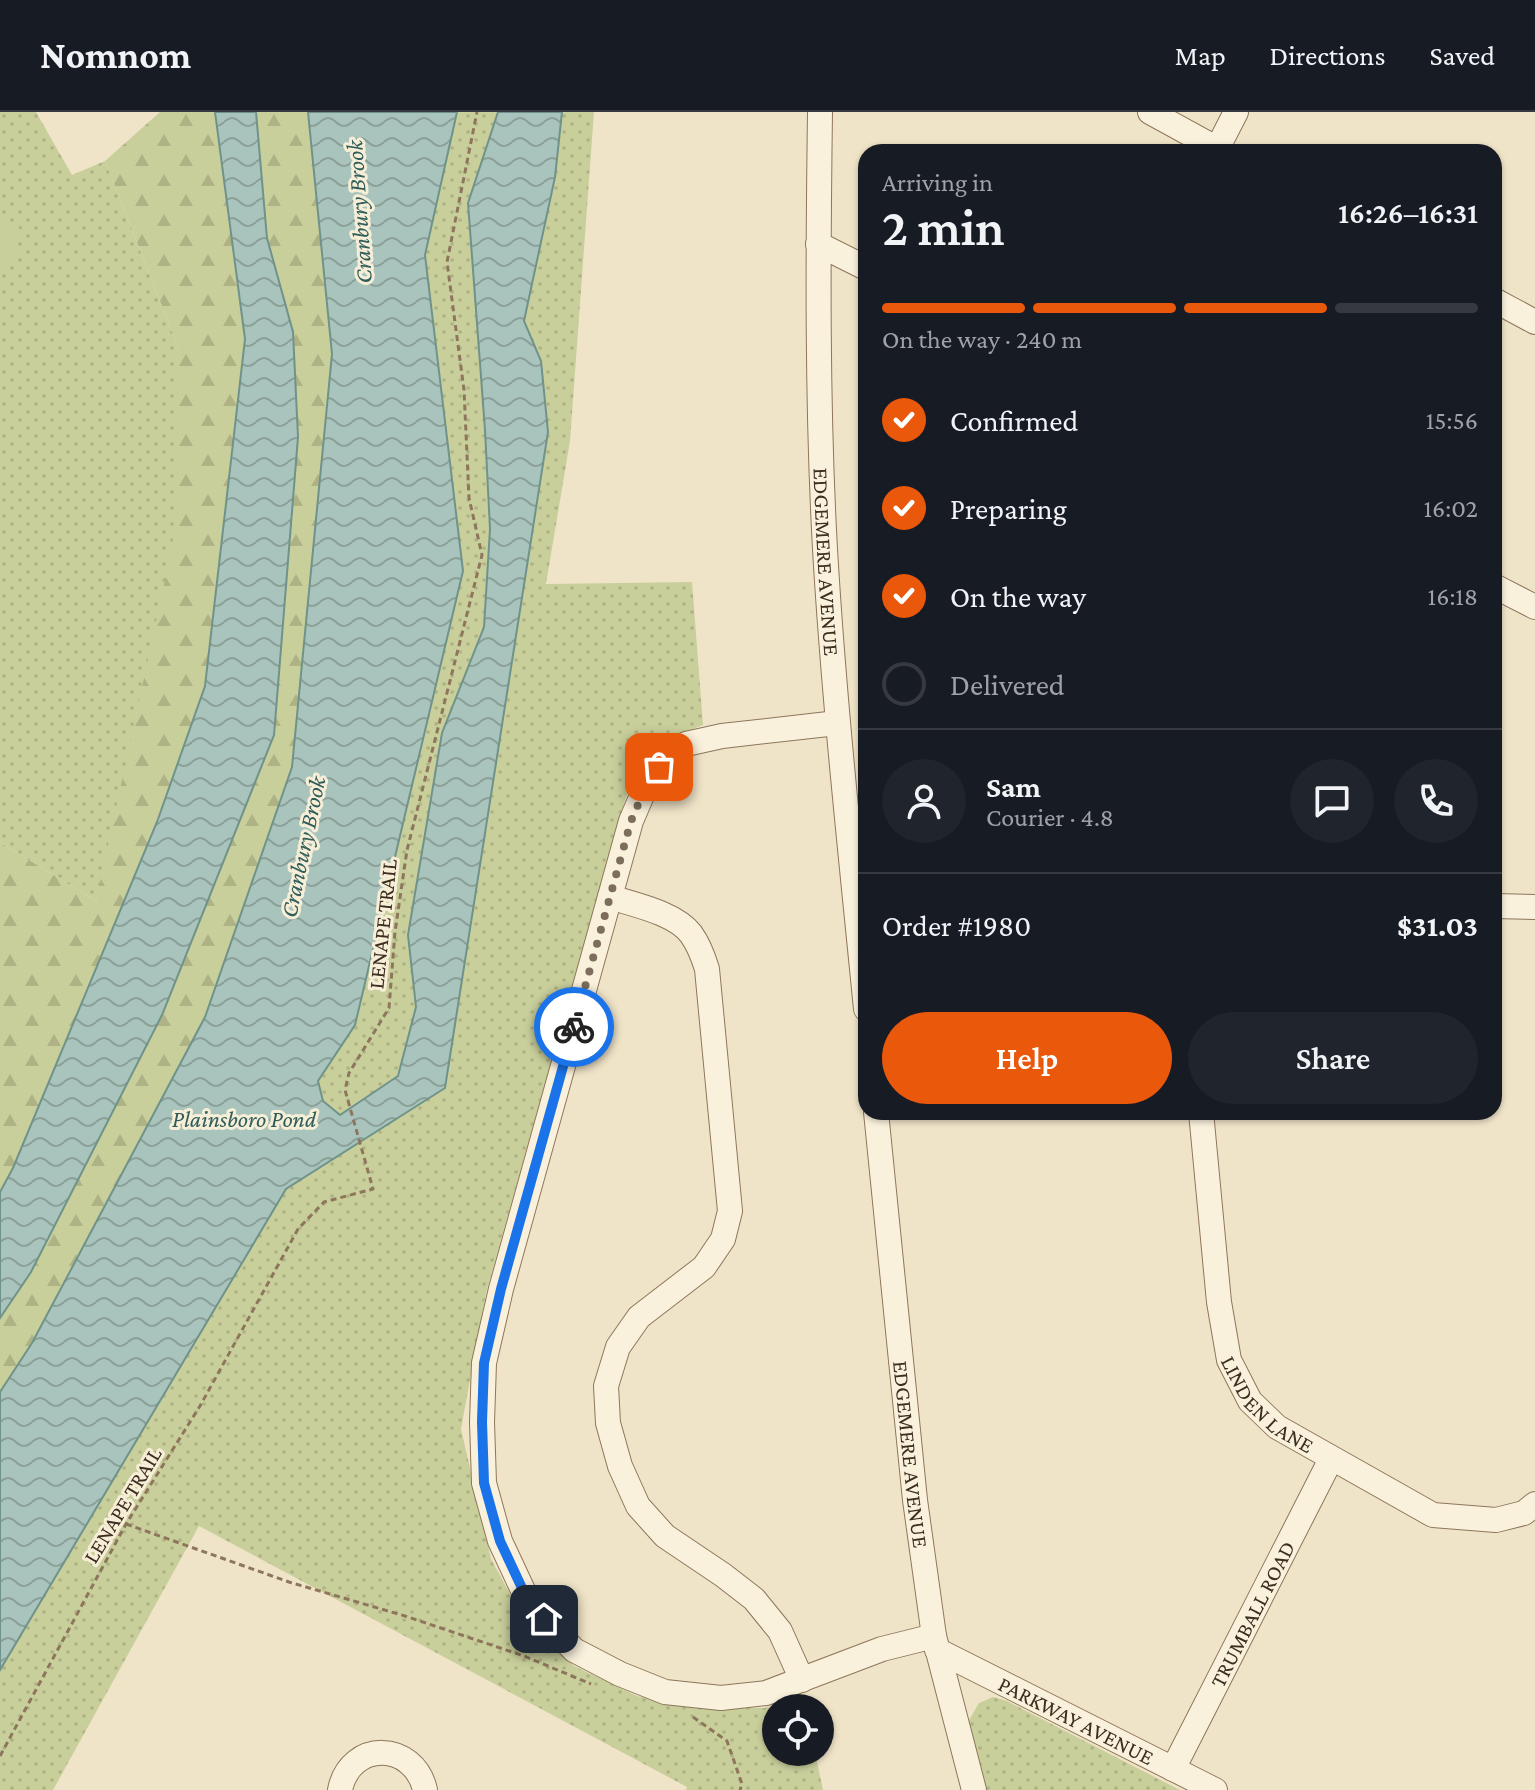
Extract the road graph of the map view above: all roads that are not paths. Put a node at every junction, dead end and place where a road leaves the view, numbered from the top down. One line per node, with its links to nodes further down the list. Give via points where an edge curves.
1 (820, 112): 6 (street, EDGEMERE AVENUE)
2 (1150, 112): 4 (street)
3 (1236, 112): 5 (street)
4 (1209, 144)
5 (1223, 144)
6 (818, 244): 7 (street); 12 (street, EDGEMERE AVENUE, via 825,548)
7 (858, 264)
8 (1502, 304): 9 (street)
9 (1535, 322)
10 (1502, 590): 11 (street)
11 (1535, 607)
12 (837, 723): 13 (street, via 686,744 659,767 643,793); 16 (street, EDGEMERE AVENUE)
13 (610, 897): 22 (street, via 665,915 689,930 700,948 707,969 730,1211 723,1239 704,1267 639,1317 618,1347 606,1386 608,1423 638,1506 665,1536 754,1599 780,1631); 22 (street, via 484,1363 484,1483 500,1541 529,1603 574,1650 665,1692 721,1698 766,1693)
14 (1502, 906): 15 (street)
15 (1535, 907)
16 (858, 924)
17 (877, 1120): 21 (street, EDGEMERE AVENUE, via 915,1500)
18 (1202, 1120): 19 (street, LINDEN LANE, via 1229,1360 1250,1401 1277,1427)
19 (1331, 1459): 20 (street, LINDEN LANE, via 1433,1515 1496,1520 1524,1513); 23 (street, TRUMBALL ROAD)
20 (1535, 1504)
21 (936, 1643): 22 (street, via 882,1649); 23 (street, PARKWAY AVENUE); 26 (street, EDGEMERE AVENUE)
22 (802, 1680)
23 (1173, 1769): 27 (street, PARKWAY AVENUE)
24 (340, 1790): 25 (street, via 355,1762 383,1753 411,1763)
25 (425, 1790)
26 (974, 1790)
27 (1215, 1790)

